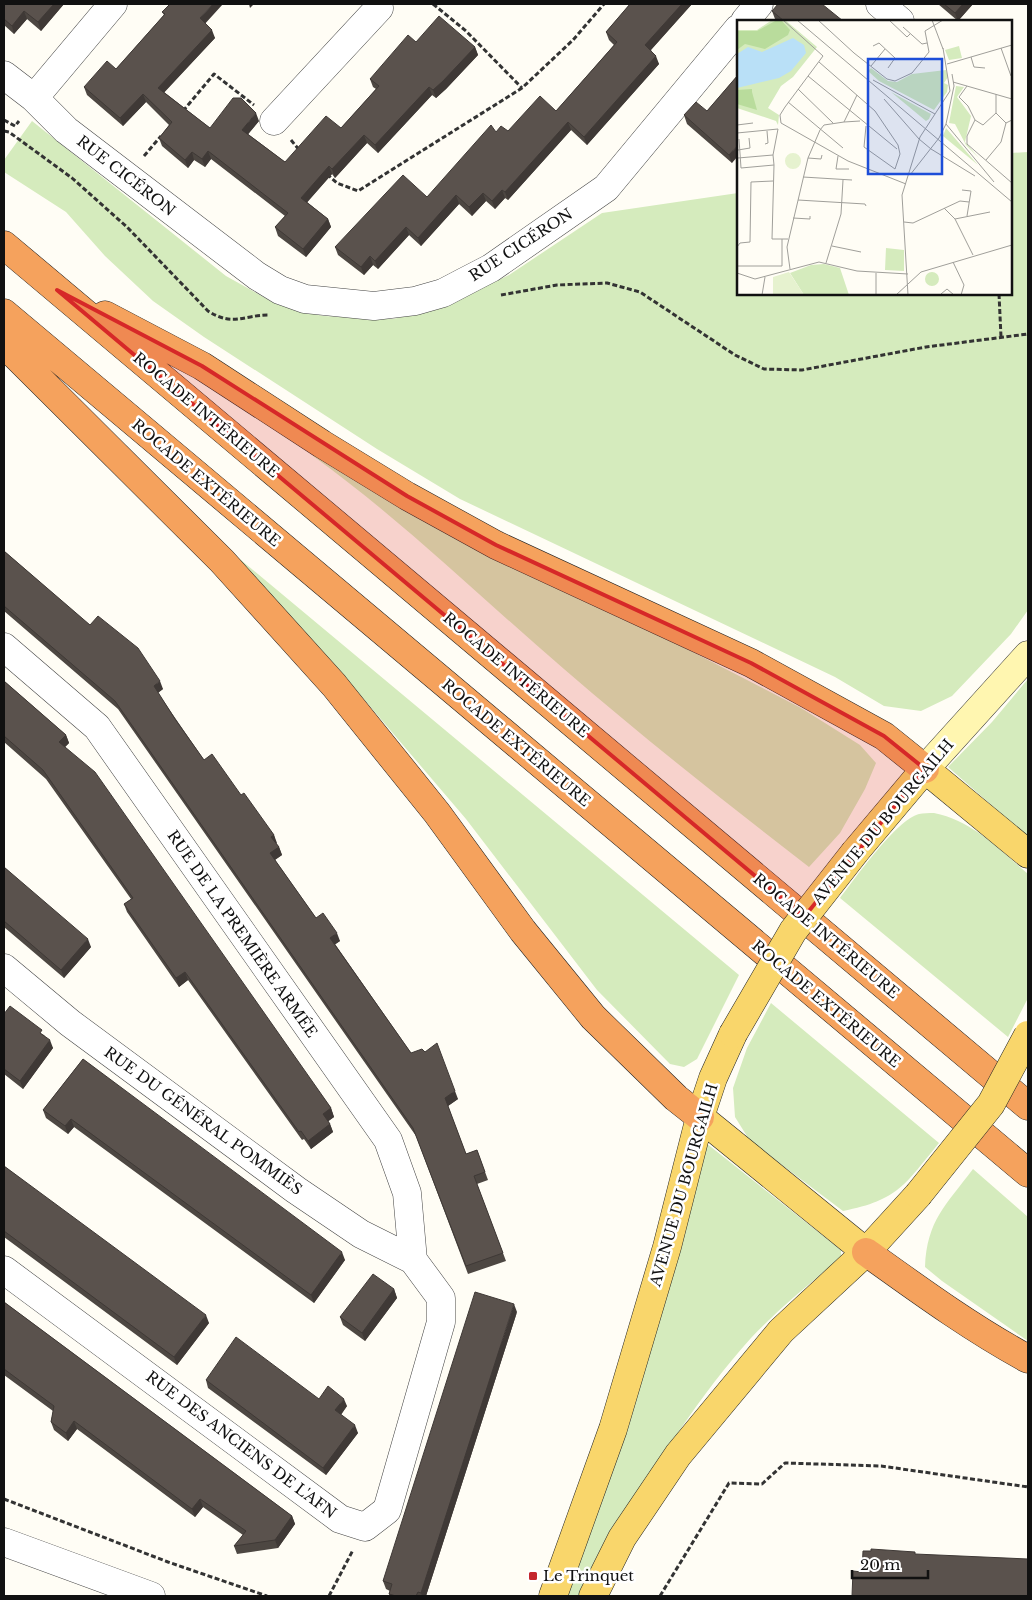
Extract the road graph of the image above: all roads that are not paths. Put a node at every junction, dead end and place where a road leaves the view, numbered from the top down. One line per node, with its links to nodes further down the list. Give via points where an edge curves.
1 (113, 4): 9 (street)
2 (378, 4): 10 (street, via 379,8)
3 (759, 4): 5 (street)
4 (880, 4): 6 (street)
5 (746, 20)
6 (899, 20)
7 (737, 30): 9 (street, RUE CICÉRON, via 606,188 491,268 443,293 415,301 374,306 305,299 280,290 257,276 66,130)
8 (4, 75): 9 (street, RUE CICÉRON)
9 (34, 98)
10 (274, 121)
11 (4, 245): 12 (highway, ROCADE INTÉRIEURE)
12 (57, 290): 17 (highway, via 202,366 407,496 496,544 751,664 884,736); 21 (highway, ROCADE INTÉRIEURE)
13 (4, 313): 23 (highway, ROCADE EXTÉRIEURE)
14 (4, 344): 22 (highway, via 222,561 308,656 431,806 523,931 593,1017 676,1098)
15 (4, 647): 25 (street, RUE DE LA PREMIÈRE ARMÉE, via 97,727 388,1140 407,1193)
16 (1028, 655): 17 (main road, AVENUE DU BOURGAILH)
17 (925, 769): 18 (main road); 22 (main road, AVENUE DU BOURGAILH, bridge, via 793,931 733,1034)
18 (1028, 854)
19 (4, 968): 25 (street, RUE DU GÉNÉRAL POMMIÈS, via 70,1023 296,1190 361,1234)
20 (1028, 1035): 24 (main road, bridge, via 991,1104)
21 (1028, 1106)
22 (700, 1117): 24 (main road); 30 (main road, AVENUE DU BOURGAILH, via 667,1247 613,1429)
23 (1028, 1173)
24 (866, 1252): 27 (highway, via 972,1326); 31 (main road, via 781,1331 678,1454 622,1538)
25 (413, 1260): 26 (street, RUE DES ANCIENS DE L'AFN, via 441,1298 441,1322 386,1510 365,1527 340,1519)
26 (4, 1270)
27 (1028, 1359)
28 (4, 1542): 29 (street)
29 (151, 1596)
30 (553, 1596)
31 (593, 1596)

